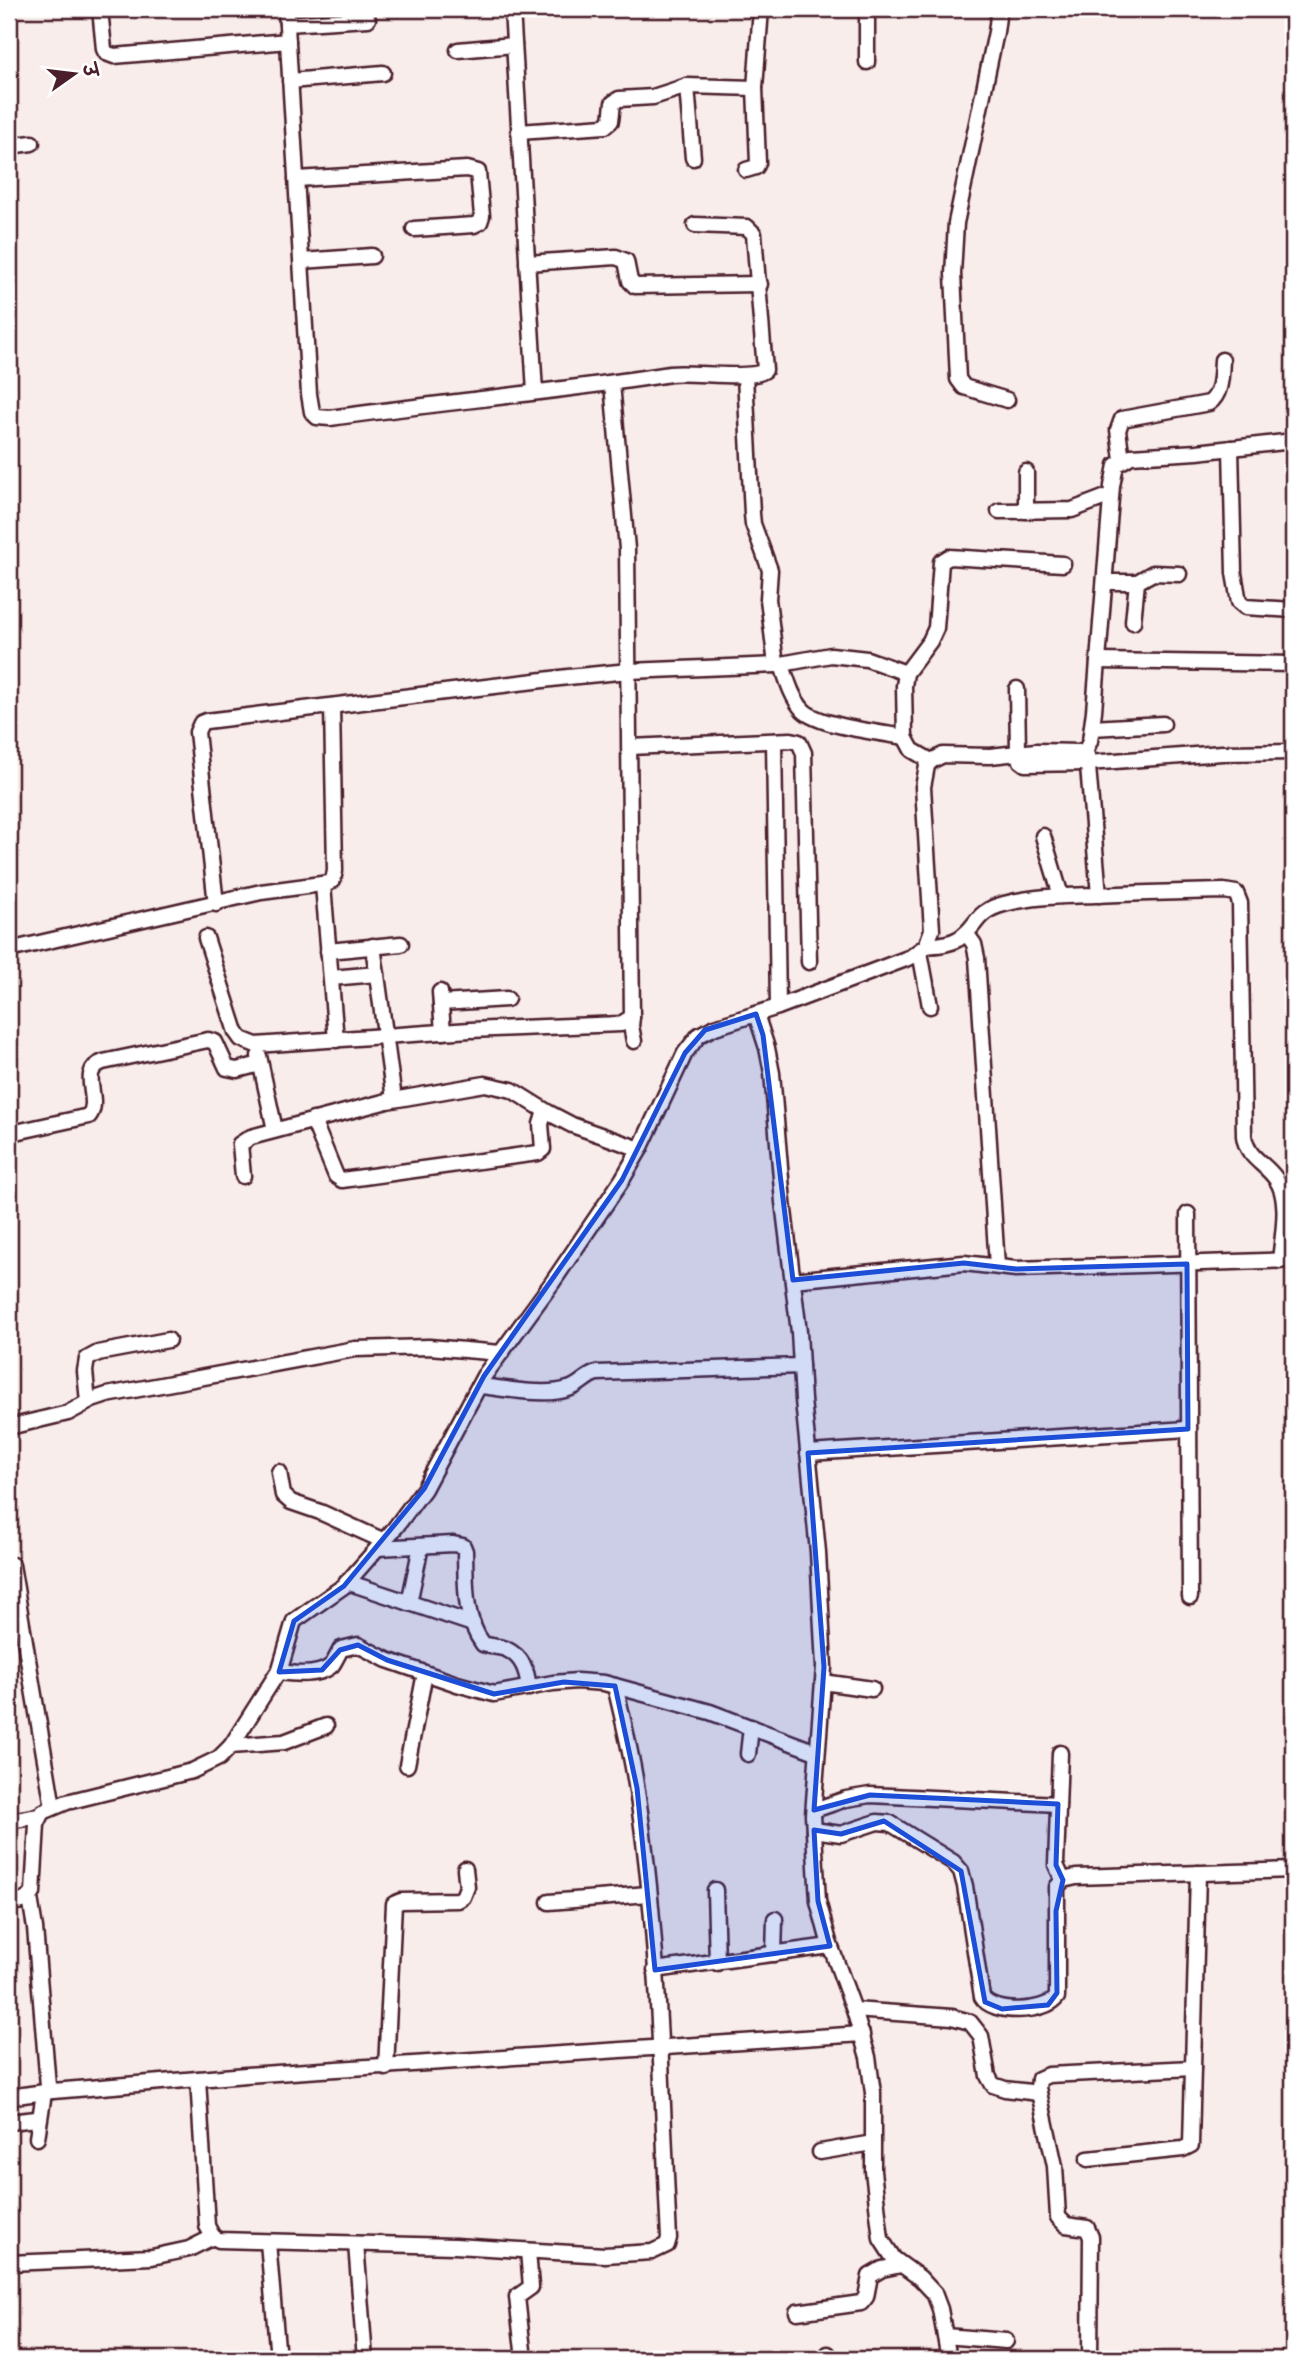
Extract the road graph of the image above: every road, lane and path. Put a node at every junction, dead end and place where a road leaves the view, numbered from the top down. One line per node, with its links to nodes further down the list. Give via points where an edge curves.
1 (100, 9): 9 (street, via 104,49 114,56)
2 (286, 9): 8 (street)
3 (512, 9): 10 (street)
4 (761, 9): 16 (street)
5 (867, 9): 12 (street)
6 (999, 9): 33 (street, via 958,210 953,274 958,379 964,387)
7 (368, 19): 8 (street)
8 (287, 24): 9 (street)
9 (288, 41): 14 (street)
10 (514, 45): 11 (street); 17 (street)
11 (458, 50)
12 (867, 62)
13 (383, 73): 14 (street)
14 (290, 81): 22 (street)
15 (687, 86): 16 (street); 17 (street, via 653,97 616,100 611,121 605,126); 20 (street)
16 (755, 88): 21 (street, via 758,163)
17 (519, 132): 27 (street)
18 (32, 143): 19 (street)
19 (9, 146)
20 (693, 158)
21 (746, 170)
22 (296, 179): 24 (street, via 478,172 480,222); 26 (street)
23 (695, 225): 28 (street, via 743,226 753,231)
24 (414, 229)
25 (372, 256): 26 (street)
26 (302, 261): 32 (street, via 310,402 317,417)
27 (527, 263): 28 (street, via 616,257 626,261 635,286); 32 (street)
28 (760, 284): 30 (street, via 765,370)
29 (1222, 360): 36 (street, via 1217,392 1209,403 1122,419 1118,430)
30 (746, 376): 31 (street, via 685,373); 49 (street, via 752,514 770,570 768,599)
31 (612, 384): 32 (street); 50 (street, via 626,512)
32 (535, 392)
33 (1007, 400)
34 (1293, 440): 35 (street)
35 (1231, 448): 36 (street); 45 (street, via 1239,602 1245,607)
36 (1122, 459): 38 (street, via 1113,472)
37 (1026, 472): 40 (street)
38 (1111, 495): 40 (street, via 1072,510); 43 (street)
39 (999, 511): 40 (street)
40 (1026, 511)
41 (1063, 564): 51 (street, via 943,559 936,628)
42 (1179, 575): 44 (street, via 1153,573)
43 (1104, 582): 44 (street); 47 (street)
44 (1137, 582): 46 (street)
45 (1293, 610)
46 (1133, 622)
47 (1098, 661): 48 (street); 55 (street)
48 (1293, 664)
49 (779, 665): 50 (street); 51 (street, via 842,655); 56 (street, via 807,714)
50 (629, 671): 53 (street); 58 (street)
51 (906, 673): 56 (street)
52 (1017, 689): 59 (street)
53 (332, 706): 64 (street, via 335,872 333,880); 67 (street, via 229,717 198,727)
54 (1163, 724): 55 (street)
55 (1092, 728): 61 (street)
56 (905, 737): 62 (street, via 912,750)
57 (774, 741): 58 (street); 75 (street, via 796,740 804,753); 80 (street)
58 (630, 747): 82 (street)
59 (1018, 752): 61 (street, via 1082,752); 62 (street, via 951,754)
60 (1293, 752): 61 (street)
61 (1087, 757): 65 (street)
62 (931, 761): 72 (street, via 923,787 932,917 930,940)
63 (1043, 836): 66 (street)
64 (323, 885): 67 (street, via 261,892); 74 (street)
65 (1099, 895): 66 (street); 97 (street, via 1224,891 1239,897 1244,1136 1249,1154 1274,1176 1280,1188)
66 (1061, 896): 68 (street, via 1021,900 988,910)
67 (216, 904): 73 (street)
68 (966, 933): 72 (street, via 952,942); 99 (street, via 977,958)
69 (206, 938): 87 (street, via 236,1032)
70 (401, 944): 71 (street)
71 (373, 946): 74 (street); 76 (street)
72 (923, 949): 79 (street); 80 (street)
73 (9, 950)
74 (328, 950): 77 (street)
75 (810, 962)
76 (377, 974): 77 (street); 84 (street)
77 (331, 978): 85 (street)
78 (507, 999): 83 (street, via 441,998)
79 (930, 1006)
80 (778, 1007): 81 (street)
81 (756, 1014): 94 (street, via 705,1031 692,1043); 100 (street, via 772,1073)
82 (632, 1017): 83 (street, via 621,1024); 86 (street)
83 (443, 1032): 84 (street)
84 (385, 1036): 85 (street); 89 (street)
85 (335, 1040): 87 (street)
86 (634, 1041)
87 (256, 1045): 88 (street)
88 (260, 1064): 92 (street); 93 (street, via 227,1069 215,1042 208,1040 103,1062 91,1069 93,1106 89,1116)
89 (394, 1100): 90 (street, via 485,1084 512,1090); 91 (street)
90 (545, 1111): 91 (street, via 541,1124 544,1149 538,1153 342,1180 336,1176); 94 (street)
91 (313, 1120): 92 (street)
92 (275, 1130): 95 (street, via 240,1144)
93 (9, 1136)
94 (640, 1149): 102 (street, via 578,1247)
95 (243, 1176)
96 (1188, 1214): 98 (street)
97 (1287, 1260): 98 (street)
98 (1187, 1264): 99 (street); 107 (street)
99 (997, 1266): 100 (street, via 964,1263)
100 (793, 1280): 103 (street)
101 (168, 1340): 105 (street, via 87,1359)
102 (501, 1353): 104 (street); 105 (street, via 429,1347 355,1349)
103 (801, 1366): 104 (street, via 597,1373 555,1392); 108 (street)
104 (479, 1385): 110 (street, via 424,1489)
105 (88, 1402): 106 (street, via 68,1413)
106 (9, 1427)
107 (1188, 1429): 108 (street); 114 (street)
108 (808, 1453): 119 (street, via 818,1552)
109 (279, 1472): 110 (street, via 283,1495 291,1502)
110 (381, 1544): 111 (street); 113 (street)
111 (421, 1546): 115 (street); 116 (street, via 460,1544 465,1548 467,1604)
112 (12, 1565): 131 (street)
113 (347, 1583): 115 (street); 117 (street, via 295,1620)
114 (1190, 1597)
115 (409, 1603): 116 (street)
116 (473, 1624): 121 (street, via 483,1644 508,1650 524,1664)
117 (279, 1672): 118 (street, via 322,1670 332,1665 341,1649 353,1645); 125 (street)
118 (425, 1674): 121 (street, via 494,1694); 129 (street)
119 (823, 1682): 122 (street); 126 (street)
120 (615, 1686): 121 (street, via 577,1681); 124 (street); 141 (street, via 637,1788)
121 (529, 1688)
122 (872, 1689)
123 (326, 1726): 125 (street, via 284,1742)
124 (751, 1727): 126 (street); 128 (street)
125 (231, 1746): 131 (street, via 192,1771)
126 (816, 1752): 132 (street)
127 (1060, 1753): 130 (street)
128 (748, 1755)
129 (407, 1765)
130 (1058, 1804): 132 (street, via 870,1795); 139 (street, via 1056,1865)
131 (53, 1807): 133 (street)
132 (814, 1810): 135 (street)
133 (39, 1816): 134 (street); 142 (street)
134 (9, 1821)
135 (814, 1830): 139 (street, via 841,1834 877,1822 890,1823 957,1866 965,1886 982,1997 996,2008 1044,2006 1057,1997 1057,1887); 146 (street, via 818,1900)
136 (465, 1869): 153 (street, via 466,1893 458,1900 394,1904)
137 (1293, 1870): 138 (street)
138 (1198, 1873): 139 (street); 154 (street)
139 (1063, 1880)
140 (715, 1890): 148 (street)
141 (648, 1894): 143 (street); 149 (street)
142 (30, 1898): 144 (street); 156 (street)
143 (549, 1902)
144 (9, 1903)
145 (775, 1919): 147 (street)
146 (830, 1946): 147 (street); 150 (street)
147 (774, 1954): 148 (street)
148 (717, 1963): 149 (street)
149 (655, 1970): 152 (street)
150 (854, 2010): 151 (street); 157 (street, via 970,2022 981,2036 993,2085)
151 (862, 2034): 152 (street); 162 (street, via 873,2093)
152 (661, 2047): 153 (street); 168 (street, via 667,2245 652,2252 617,2254)
153 (386, 2068): 155 (street)
154 (1193, 2068): 157 (street, via 1048,2075 1039,2080); 164 (street, via 1189,2147)
155 (198, 2079): 156 (street); 165 (street, via 207,2226)
156 (49, 2092): 158 (street); 161 (street)
157 (1039, 2093): 178 (street, via 1055,2166 1058,2217 1066,2225 1087,2228 1091,2237)
158 (9, 2097)
159 (36, 2119): 160 (street)
160 (9, 2122)
161 (37, 2138)
162 (873, 2143): 163 (street); 170 (street, via 879,2231 887,2250)
163 (820, 2152)
164 (1088, 2158)
165 (213, 2237): 166 (street); 169 (street, via 189,2249 152,2257)
166 (268, 2242): 167 (street); 174 (street)
167 (356, 2244): 168 (street); 175 (street)
168 (528, 2251): 176 (street, via 531,2287 517,2297)
169 (9, 2263)
170 (901, 2265): 171 (street, via 870,2276 861,2303); 172 (street, via 934,2293)
171 (797, 2312)
172 (945, 2336): 173 (street); 177 (street)
173 (1006, 2341)
174 (278, 2359)
175 (365, 2359)
176 (524, 2359)
177 (949, 2359)
178 (1090, 2359)

